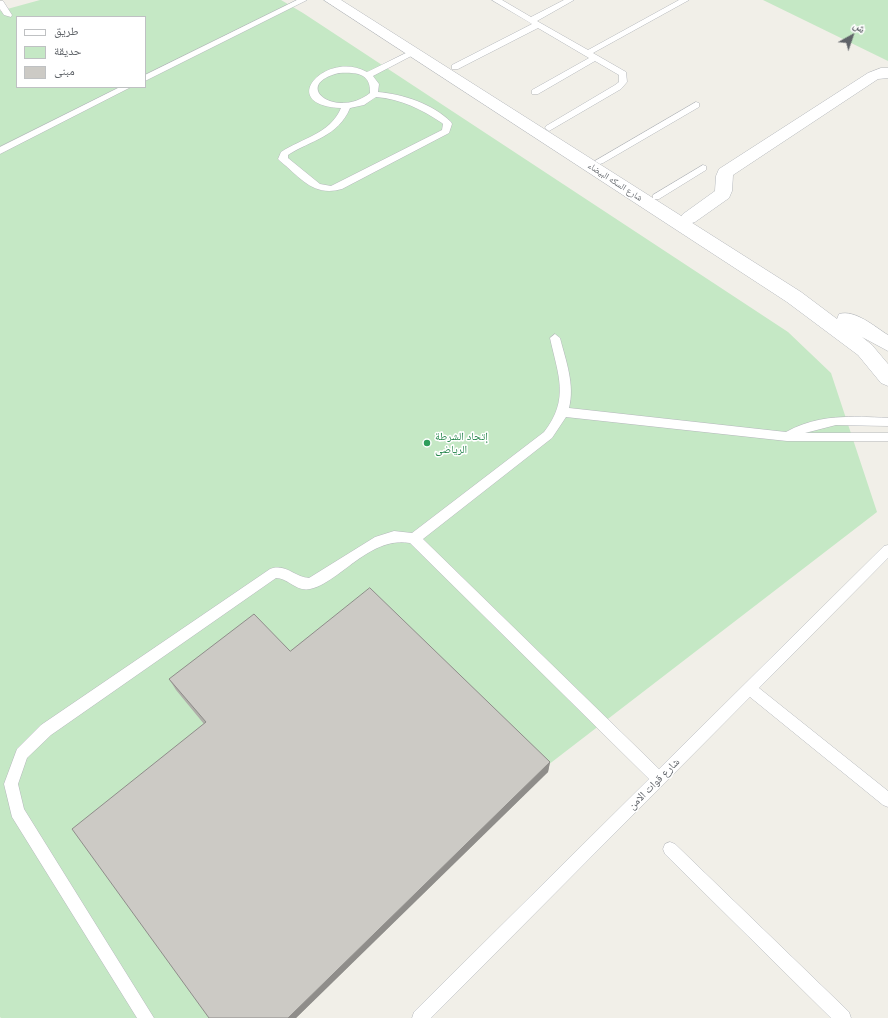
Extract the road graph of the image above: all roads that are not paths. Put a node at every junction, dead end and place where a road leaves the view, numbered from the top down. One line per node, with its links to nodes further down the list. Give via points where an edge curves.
1 (303, 0): 15 (lane)
2 (330, 0): 10 (street, شارع السكه البيضاء)
3 (350, 0): 12 (street, شارع السكه البيضاء)
4 (496, 0): 9 (lane)
5 (570, 0): 9 (lane)
6 (685, 0): 11 (lane)
7 (0, 4): 8 (lane)
8 (8, 14)
9 (535, 22): 11 (lane); 12 (lane)
10 (413, 53): 14 (lane); 29 (street, شارع السكه البيضاء, via 794,297 865,350)
11 (592, 55): 17 (lane); 21 (lane, via 623,74 623,84)
12 (455, 67): 21 (street, شارع السكه البيضاء)
13 (888, 73): 26 (street, via 873,76 725,173 723,194)
14 (368, 75): 18 (lane, via 376,87); 20 (lane, via 348,69 337,70 318,78 313,92 316,98 334,106)
15 (146, 78)
16 (125, 88): 22 (lane)
17 (536, 92)
18 (374, 94): 20 (lane, via 358,104); 20 (lane, via 404,98 445,121 448,128 338,187 323,189 283,159 284,154 336,125 344,116)
19 (696, 105): 23 (lane)
20 (346, 106)
21 (549, 128): 23 (street, شارع السكه البيضاء)
22 (0, 151)
23 (600, 161): 25 (street, شارع السكه البيضاء)
24 (703, 168): 25 (lane)
25 (656, 197): 26 (street, شارع السكه البيضاء)
26 (689, 218): 28 (street, شارع السكه البيضاء)
27 (555, 338): 30 (lane, via 567,394)
28 (888, 344)
29 (888, 378)
30 (564, 412): 32 (lane); 34 (lane, via 548,435)
31 (888, 422): 32 (lane, via 828,421 799,429)
32 (787, 437): 33 (lane)
33 (888, 437)
34 (414, 539): 37 (lane); 40 (lane, via 401,536 386,538 372,544 318,581 309,584 299,583 284,573 274,573 46,730 22,754 11,784 17,812)
35 (888, 550): 36 (lane, شارع قوات الامن)
36 (750, 688): 37 (lane, شارع قوات الامن); 38 (lane)
37 (659, 779): 41 (lane, شارع قوات الامن)
38 (888, 800)
39 (670, 849): 42 (lane)
40 (146, 1018)
41 (420, 1018)
42 (843, 1018)

